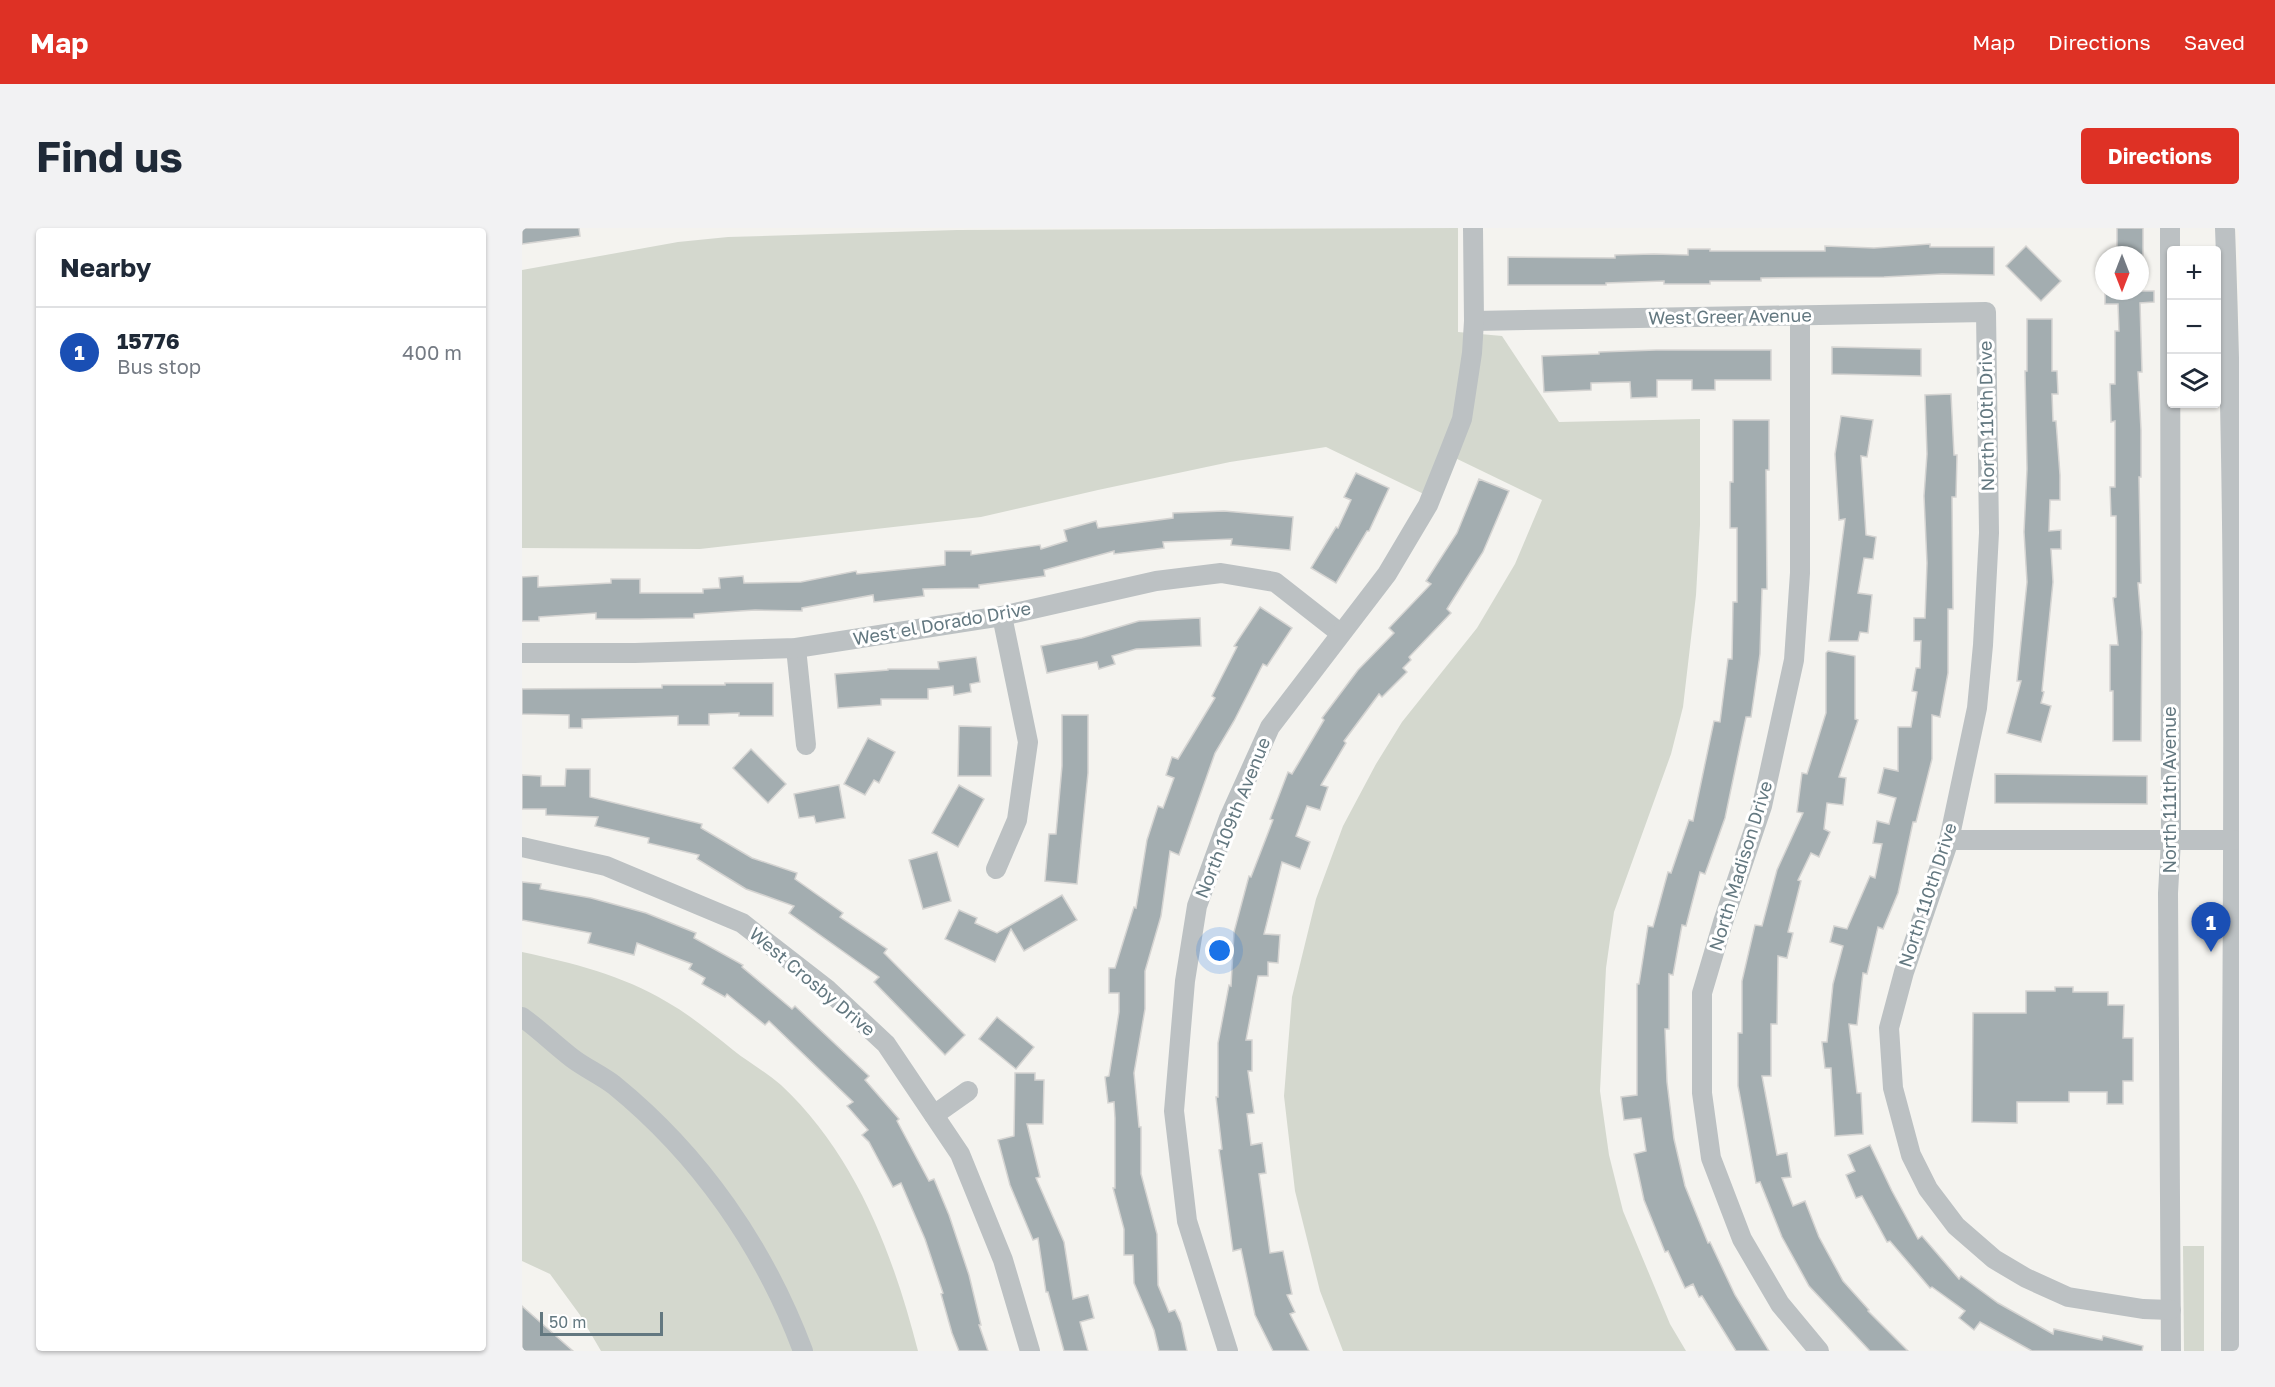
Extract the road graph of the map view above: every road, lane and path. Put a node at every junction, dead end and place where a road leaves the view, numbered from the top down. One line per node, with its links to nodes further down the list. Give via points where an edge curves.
1 (1473, 228): 6 (street, North 109th Avenue)
2 (2170, 228): 18 (street, North 111th Avenue)
3 (2225, 228): 7 (street)
4 (1986, 312): 5 (street, West Greer Avenue); 17 (street, North 110th Drive, via 1989,533 1983,645 1977,708)
5 (1800, 316): 6 (street, West Greer Avenue); 34 (street, North Madison Drive, via 1800,573 1794,660 1762,806 1702,993 1702,1093 1711,1158 1742,1239 1780,1304)
6 (1474, 321): 11 (street, North 109th Avenue, via 1462,419 1428,506 1387,574)
7 (2234, 329): 8 (street)
8 (2236, 451): 9 (street)
9 (2236, 554): 13 (street)
10 (1002, 616): 11 (street, West el Dorado Drive, via 1156,581 1221,573 1275,582); 12 (street, West el Dorado Drive); 22 (street, via 1028,742 1017,820)
11 (1340, 633): 33 (street, North 109th Avenue, via 1270,727 1229,818 1197,906 1185,981 1174,1111 1187,1221)
12 (796, 648): 14 (street, West el Dorado Drive); 15 (street)
13 (2237, 652): 16 (street)
14 (522, 653)
15 (806, 745)
16 (2237, 757): 19 (street)
17 (1949, 840): 18 (street); 29 (street, North 110th Drive, via 1889,1028 1893,1088 1911,1155 1928,1189 1956,1226 1994,1259 2068,1297)
18 (2170, 840): 19 (street); 29 (street, North 111th Avenue)
19 (2234, 840): 21 (street)
20 (522, 848): 27 (street, West Crosby Drive, via 606,866 742,923 828,990 886,1044)
21 (2237, 866): 23 (street)
22 (996, 869)
23 (2236, 966): 25 (street)
24 (522, 1017): 31 (street, via 570,1057 612,1084 688,1158 736,1217 779,1294)
25 (2236, 1070): 28 (street)
26 (968, 1091): 27 (street)
27 (934, 1115): 32 (street, West Crosby Drive, via 960,1154 1003,1260)
28 (2236, 1183): 30 (street)
29 (2171, 1310): 35 (street, North 111th Avenue)
30 (2235, 1313): 36 (street)
31 (802, 1351)
32 (1030, 1351)
33 (1228, 1351)
34 (1819, 1351)
35 (2171, 1351)
36 (2231, 1351)

